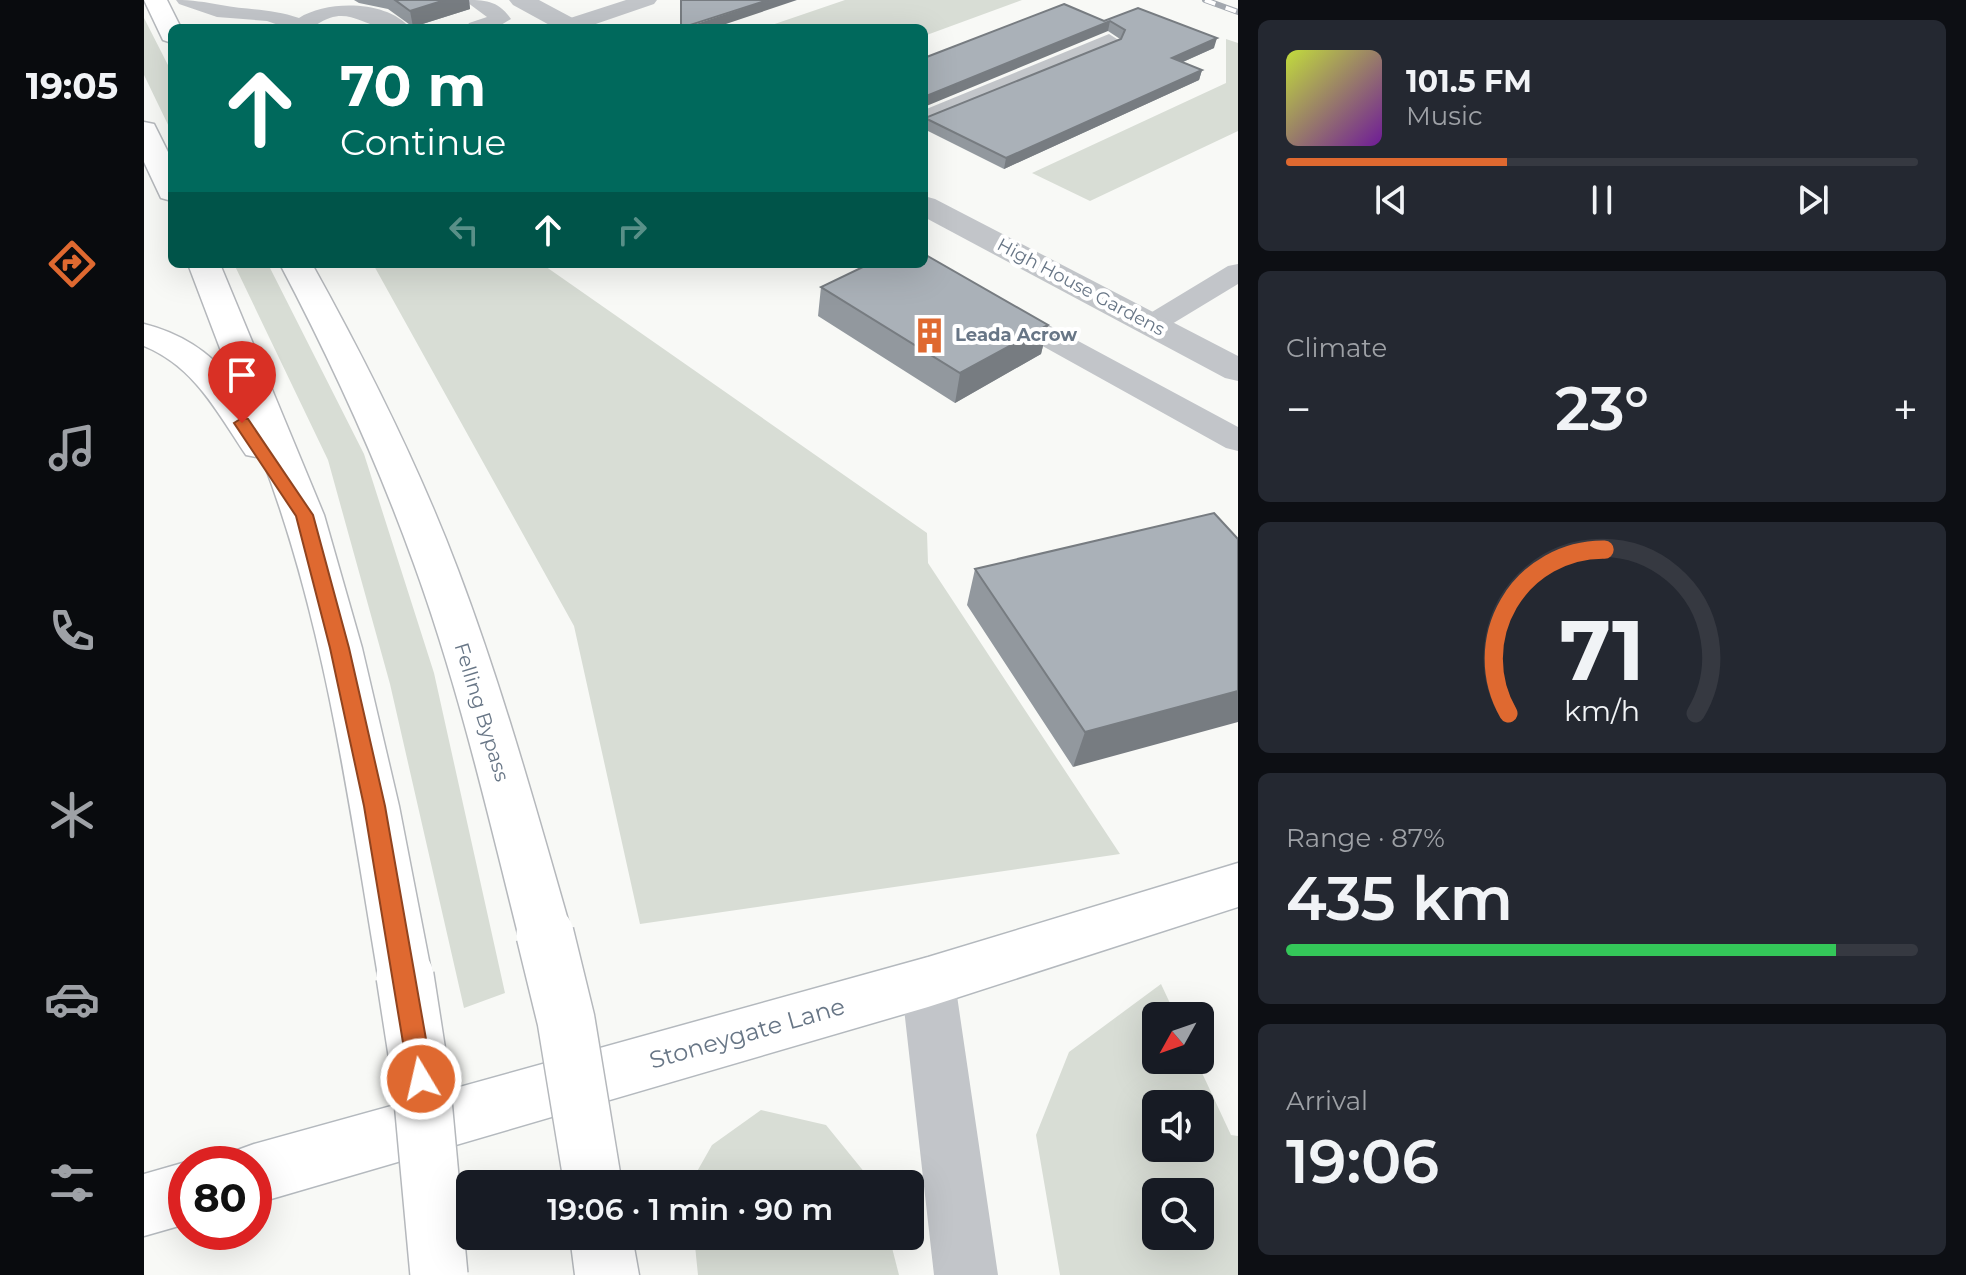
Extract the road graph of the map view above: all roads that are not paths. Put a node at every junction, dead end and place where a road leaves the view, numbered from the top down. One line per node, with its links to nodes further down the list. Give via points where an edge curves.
1 (155, 0): 14 (main road)
2 (186, 0): 7 (lane, via 217,11)
3 (298, 0): 7 (lane)
4 (474, 0): 11 (lane, via 500,19)
5 (521, 0): 12 (street)
6 (647, 0): 13 (lane)
7 (270, 15): 8 (lane)
8 (296, 24)
9 (306, 24): 10 (lane, via 323,5 346,2)
10 (391, 24)
11 (487, 24)
12 (565, 24)
13 (579, 24)
14 (168, 27)
15 (1109, 41): 16 (lane)
16 (928, 117)
17 (144, 130): 18 (main road)
18 (168, 183)
19 (928, 207): 24 (street, High House Gardens)
20 (206, 268): 28 (main road)
21 (298, 268): 32 (main road, Felling Bypass, bridge, via 386,444 436,567 491,736 566,1020)
22 (923, 268): 27 (lane)
23 (1238, 272): 24 (lane)
24 (1152, 324): 26 (street, High House Gardens)
25 (144, 334): 28 (main road, via 190,355 211,376)
26 (1238, 370)
27 (1238, 441)
28 (304, 515): 36 (main road, bridge, via 340,648 405,976 421,1079)
29 (1238, 885): 30 (main road, Stoneygate Lane)
30 (928, 982): 31 (main road, Stoneygate Lane); 38 (street)
31 (272, 1169)
32 (591, 1170)
33 (168, 1198): 34 (main road)
34 (144, 1205)
35 (603, 1250): 37 (main road)
36 (439, 1275)
37 (607, 1275)
38 (966, 1275)

